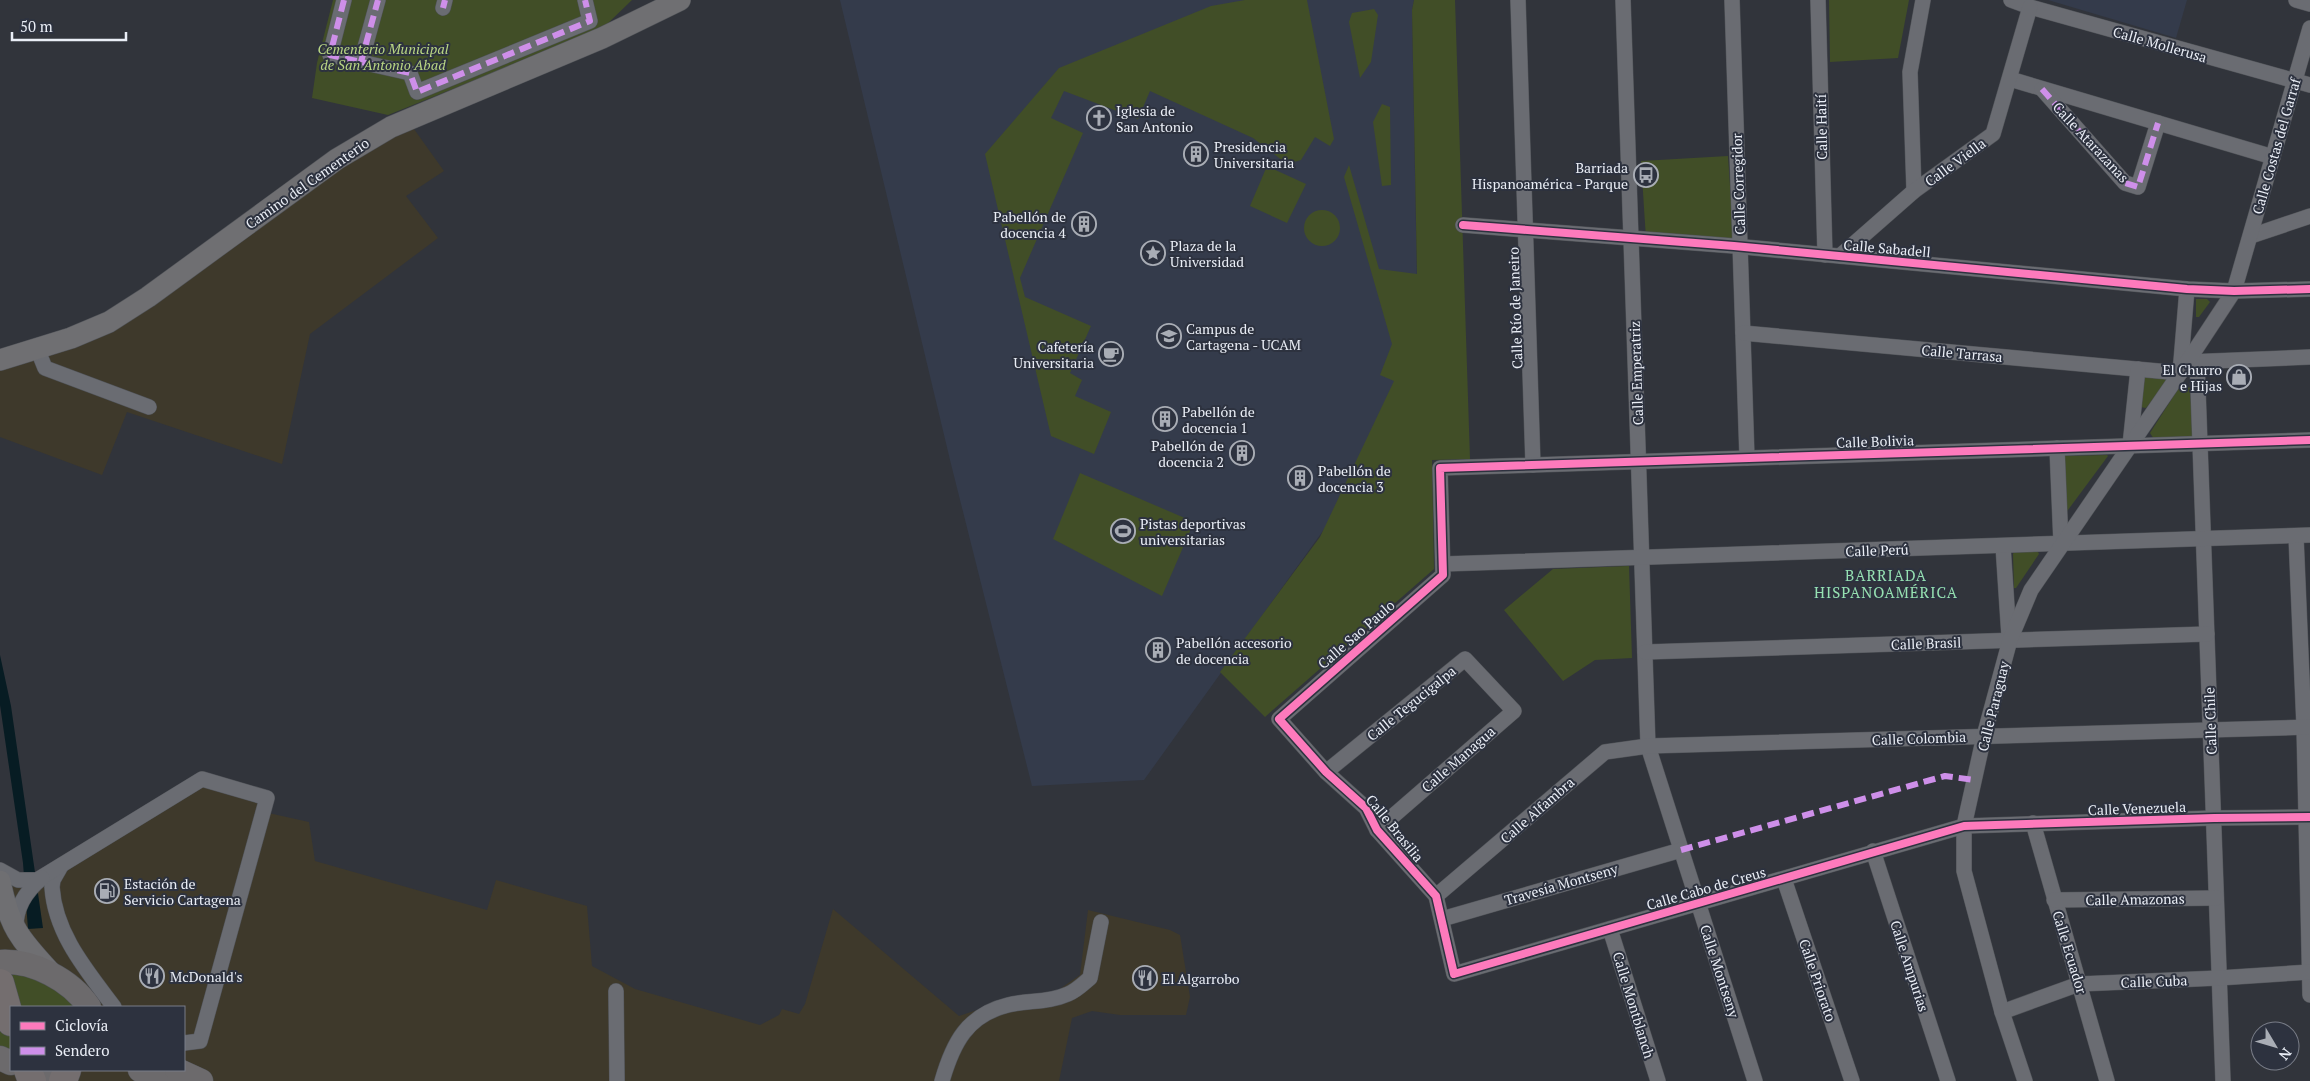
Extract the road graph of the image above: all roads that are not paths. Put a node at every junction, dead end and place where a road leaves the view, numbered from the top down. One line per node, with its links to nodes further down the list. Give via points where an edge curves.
1 (344, 0): 15 (street, via 330,55)
2 (378, 0): 15 (street)
3 (585, 0): 15 (street, via 590,21 417,92 410,73)
4 (680, 0): 35 (main road, Camino del Cementerio, via 602,38 390,127 316,174 129,310 90,331)
5 (1518, 0): 25 (street, Calle Río de Janeiro)
6 (1623, 0): 27 (street, Calle Emperatriz)
7 (1732, 0): 28 (street, Calle Corregidor)
8 (1818, 0): 29 (street, Calle Haití)
9 (1923, 0): 22 (street, via 1910,72)
10 (2012, 0): 13 (street, Calle Mollerusa)
11 (2296, 0): 12 (street)
12 (2310, 4)
13 (2030, 7): 16 (street, Calle Viella); 17 (street, Calle Mollerusa)
14 (2310, 28): 17 (street, Calle Costas del Garraf)
15 (361, 62)
16 (2010, 80): 19 (street, Calle Atarazanas); 22 (street, Calle Viella, via 1993,134)
17 (2294, 81): 18 (street, Calle Mollerusa); 21 (street, Calle Costas del Garraf)
18 (2310, 85)
19 (2042, 89): 20 (street, Calle Atarazanas); 20 (street, Calle Atarazanas, via 2125,182 2138,188)
20 (2158, 123): 21 (street, Calle Atarazanas)
21 (2273, 157): 26 (street, Calle Costas del Garraf)
22 (1914, 191): 30 (street, Calle Viella)
23 (2310, 216): 26 (street)
24 (1462, 224): 25 (street, Calle Sabadell)
25 (1525, 228): 27 (street, Calle Sabadell); 47 (street, Calle Río de Janeiro)
26 (2251, 236): 33 (street, Calle Paraguay)
27 (1632, 238): 28 (street, Calle Sabadell); 46 (street, Calle Emperatriz)
28 (1740, 247): 29 (street, Calle Sabadell); 34 (street, Calle Corregidor)
29 (1825, 255): 30 (street, Calle Sabadell)
30 (1840, 256): 31 (street, Calle Sabadell)
31 (2187, 289): 33 (street, Calle Sabadell); 38 (street, Calle Paraguay)
32 (2310, 289): 33 (street, Calle Sabadell)
33 (2234, 291): 38 (street, Calle Paraguay)
34 (1743, 333): 39 (street, Calle Tarrasa); 45 (street, Calle Corregidor)
35 (37, 348): 37 (main road, Camino del Cementerio); 40 (street, via 45,368)
36 (2310, 358): 38 (street, Calle Tarrasa)
37 (0, 360)
38 (2188, 365): 39 (street, Calle Tarrasa); 42 (street, Calle Chile); 43 (street, Calle Paraguay)
39 (2138, 369): 43 (street)
40 (149, 407)
41 (2310, 440): 42 (street, Calle Bolivia)
42 (2200, 443): 43 (street, Calle Bolivia); 49 (street, Calle Chile)
43 (2130, 446): 44 (street, Calle Bolivia); 50 (street, Calle Paraguay)
44 (2057, 448): 45 (street, Calle Bolivia); 50 (street)
45 (1747, 458): 46 (street, Calle Bolivia)
46 (1639, 462): 47 (street, Calle Bolivia); 52 (street, Calle Emperatriz)
47 (1533, 465): 53 (street, Calle Bolivia, via 1440,468)
48 (2303, 535): 49 (street, Calle Perú); 59 (street)
49 (2203, 539): 50 (street, Calle Perú); 54 (street, Calle Chile)
50 (2061, 544): 51 (street, Calle Perú); 55 (street, Calle Paraguay, via 2031,590)
51 (2003, 546): 52 (street, Calle Perú); 55 (street)
52 (1642, 559): 53 (street, Calle Perú); 56 (street, Calle Emperatriz)
53 (1443, 564): 58 (street, Calle Sao Paulo, via 1443,575)
54 (2207, 634): 55 (street, Calle Brasil); 60 (street, Calle Chile)
55 (2010, 640): 56 (street, Calle Brasil); 61 (street, Calle Paraguay)
56 (1645, 652): 62 (street, Calle Emperatriz)
57 (1491, 686): 63 (street, Calle Tegucigalpa, via 1466,659); 68 (street, Calle Managua, via 1514,711)
58 (1279, 718): 63 (street, Calle Brasilia)
59 (2307, 727): 60 (street, Calle Colombia); 64 (street)
60 (2210, 729): 61 (street, Calle Colombia); 65 (street, Calle Chile)
61 (1984, 736): 62 (street, Calle Colombia); 67 (street, Calle Paraguay)
62 (1648, 746): 69 (street, Calle Montseny); 76 (street, Calle Alfambra, via 1605,752)
63 (1326, 772): 68 (street, Calle Brasilia, via 1366,808)
64 (2308, 817): 65 (street, Calle Venezuela); 85 (street)
65 (2214, 818): 66 (street, Calle Venezuela); 77 (street, Calle Chile)
66 (2033, 823): 67 (street, Calle Venezuela); 78 (street, Calle Ecuador)
67 (1964, 826): 70 (street, Calle Cabo de Creus); 95 (street, Calle Paraguay, via 1964,871)
68 (1377, 830): 76 (street, Calle Brasilia)
69 (1681, 850): 79 (street, Calle Montseny); 80 (street, Travesía Montseny)
70 (1873, 851): 73 (street, Calle Cabo de Creus); 107 (street, Calle Ampurias)
71 (61, 866): 75 (street); 94 (street, via 52,887 62,929 76,956); 97 (street, via 202,779 267,798 200,1041)
72 (0, 870): 75 (street)
73 (1784, 879): 79 (street, Calle Cabo de Creus); 106 (street, Calle Priorato)
74 (0, 882): 83 (main road, via 5,906)
75 (33, 883): 83 (street, via 18,912)
76 (1436, 896): 80 (street, Calle Brasilia)
77 (2216, 898): 78 (street, Calle Amazonas); 88 (street, Calle Chile)
78 (2054, 900): 90 (street, Calle Ecuador)
79 (1698, 904): 82 (street, Calle Cabo de Creus); 105 (street, Calle Montseny)
80 (1442, 919): 86 (street, Calle Brasilia)
81 (1101, 922): 103 (street, via 1090,978 1070,994 1046,1002 1008,1005 978,1016 960,1034)
82 (1610, 928): 86 (street, Calle Cabo de Creus); 104 (street, Calle Montblanch)
83 (17, 933): 87 (main road)
84 (0, 962): 87 (main road, via 27,965)
85 (2309, 972): 88 (street, Calle Cuba); 92 (street)
86 (1454, 974)
87 (55, 977): 93 (main road, via 80,995)
88 (2219, 978): 90 (street, Calle Cuba); 110 (street, Calle Chile)
89 (0, 983): 96 (highway)
90 (2079, 984): 95 (street, Calle Cuba); 109 (street, Calle Ecuador)
91 (616, 991): 102 (street)
92 (2310, 995)
93 (88, 1006)
94 (113, 1006)
95 (2002, 1012): 108 (street, Calle Paraguay)
96 (10, 1018)
97 (185, 1043)
98 (142, 1071): 100 (main road)
99 (179, 1071): 101 (main road)
100 (165, 1081)
101 (201, 1081)
102 (617, 1081)
103 (942, 1081)
104 (1658, 1081)
105 (1755, 1081)
106 (1852, 1081)
107 (1948, 1081)
108 (2024, 1081)
109 (2107, 1081)
110 (2223, 1081)

